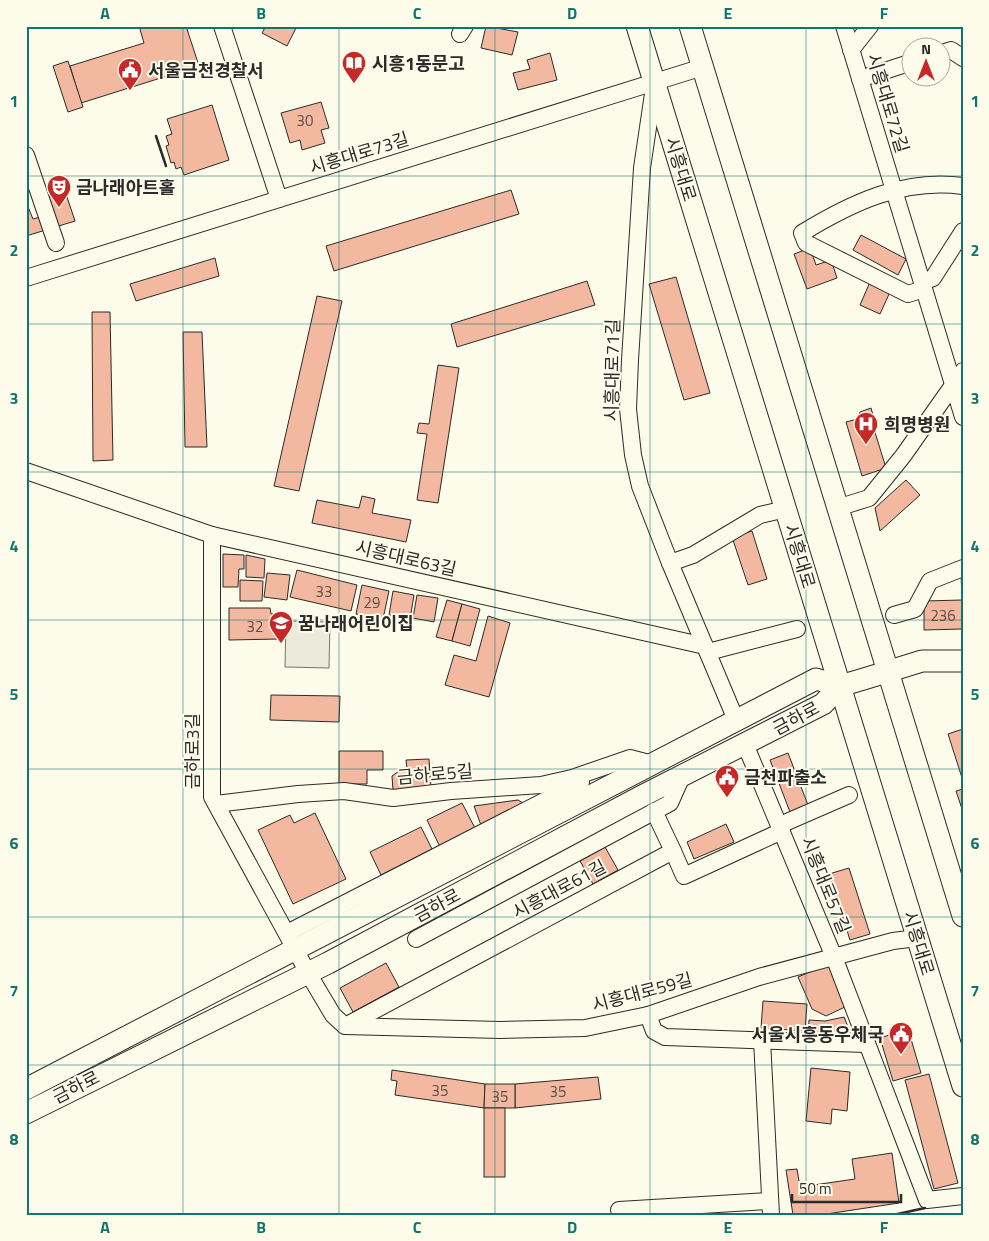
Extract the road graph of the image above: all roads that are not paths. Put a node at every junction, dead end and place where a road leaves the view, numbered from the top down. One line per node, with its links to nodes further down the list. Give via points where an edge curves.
1 (222, 26): 16 (street)
2 (637, 26): 12 (main road, 시흥대로)
3 (690, 26): 10 (main road)
4 (844, 26): 6 (street, 시흥대로72길)
5 (870, 26): 6 (street)
6 (851, 50): 11 (street, 시흥대로72길)
7 (952, 51): 8 (street)
8 (963, 58)
9 (902, 65): 11 (street)
10 (703, 67): 12 (street, 시흥대로73길); 25 (main road)
11 (860, 79): 15 (street, 시흥대로72길)
12 (654, 82): 16 (street, 시흥대로73길); 26 (main road, 시흥대로); 28 (street, 시흥대로71길, via 642,168 628,409 640,486)
13 (26, 155): 18 (street)
14 (963, 186): 15 (street, via 947,184)
15 (894, 192): 20 (street, 시흥대로72길); 20 (street, via 842,209 802,233 806,243 908,294)
16 (279, 199): 19 (street, 시흥대로73길)
17 (963, 232): 20 (street, via 933,278)
18 (56, 243)
19 (26, 278)
20 (923, 286): 22 (street, 시흥대로72길)
21 (963, 371): 22 (street)
22 (954, 387): 23 (street, 시흥대로72길); 25 (street, via 868,498)
23 (963, 417)
24 (26, 471): 27 (street, 시흥대로63길)
25 (837, 508): 34 (main road)
26 (786, 509): 28 (street, via 760,515 694,555); 35 (main road, 시흥대로)
27 (212, 534): 32 (street, 시흥대로63길); 42 (street, 금하로3길, via 212,797)
28 (670, 563): 32 (street, 시흥대로71길)
29 (963, 568): 30 (street, via 930,580 915,609)
30 (894, 615)
31 (797, 629): 32 (street)
32 (706, 649): 36 (street)
33 (963, 661): 34 (main road, 금하로, via 922,661)
34 (887, 671): 35 (main road, 금하로); 46 (main road)
35 (840, 686): 36 (main road, 금하로, via 816,679); 37 (main road, 금하로, via 823,704); 48 (main road, 시흥대로)
36 (736, 720): 38 (main road, 금하로)
37 (745, 744): 40 (main road, 금하로); 44 (street, 시흥대로57길)
38 (653, 764): 39 (street, 금하로5길, via 630,758); 49 (main road, 금하로)
39 (614, 765): 42 (street, 금하로5길, via 541,785 393,798 344,792 298,794); 49 (street)
40 (682, 776): 43 (street, via 670,803); 51 (main road, 금하로)
41 (849, 795): 44 (street)
42 (216, 804): 49 (street, 금하로3길)
43 (654, 812): 45 (street); 47 (street)
44 (781, 828): 45 (street, via 684,876); 50 (street, 시흥대로57길)
45 (672, 851): 53 (street, 시흥대로61길)
46 (963, 916)
47 (416, 938)
48 (917, 938): 50 (street, 시흥대로59길); 56 (main road, 시흥대로)
49 (291, 941): 51 (street, 금하로3길); 57 (main road, 금하로)
50 (834, 957): 52 (street, 시흥대로59길, via 759,977); 55 (street, 시흥대로57길)
51 (308, 973): 53 (street, via 333,1015); 58 (main road, 금하로)
52 (648, 1015): 53 (street, 시흥대로59길, via 584,1028 500,1030); 54 (street, via 654,1031 665,1037)
53 (345, 1026)
54 (762, 1040): 55 (street); 60 (street)
55 (866, 1044): 59 (street, 시흥대로57길, via 927,1200)
56 (963, 1086)
57 (26, 1089)
58 (26, 1113)
59 (963, 1196)
60 (770, 1208): 61 (street)
61 (619, 1210)

